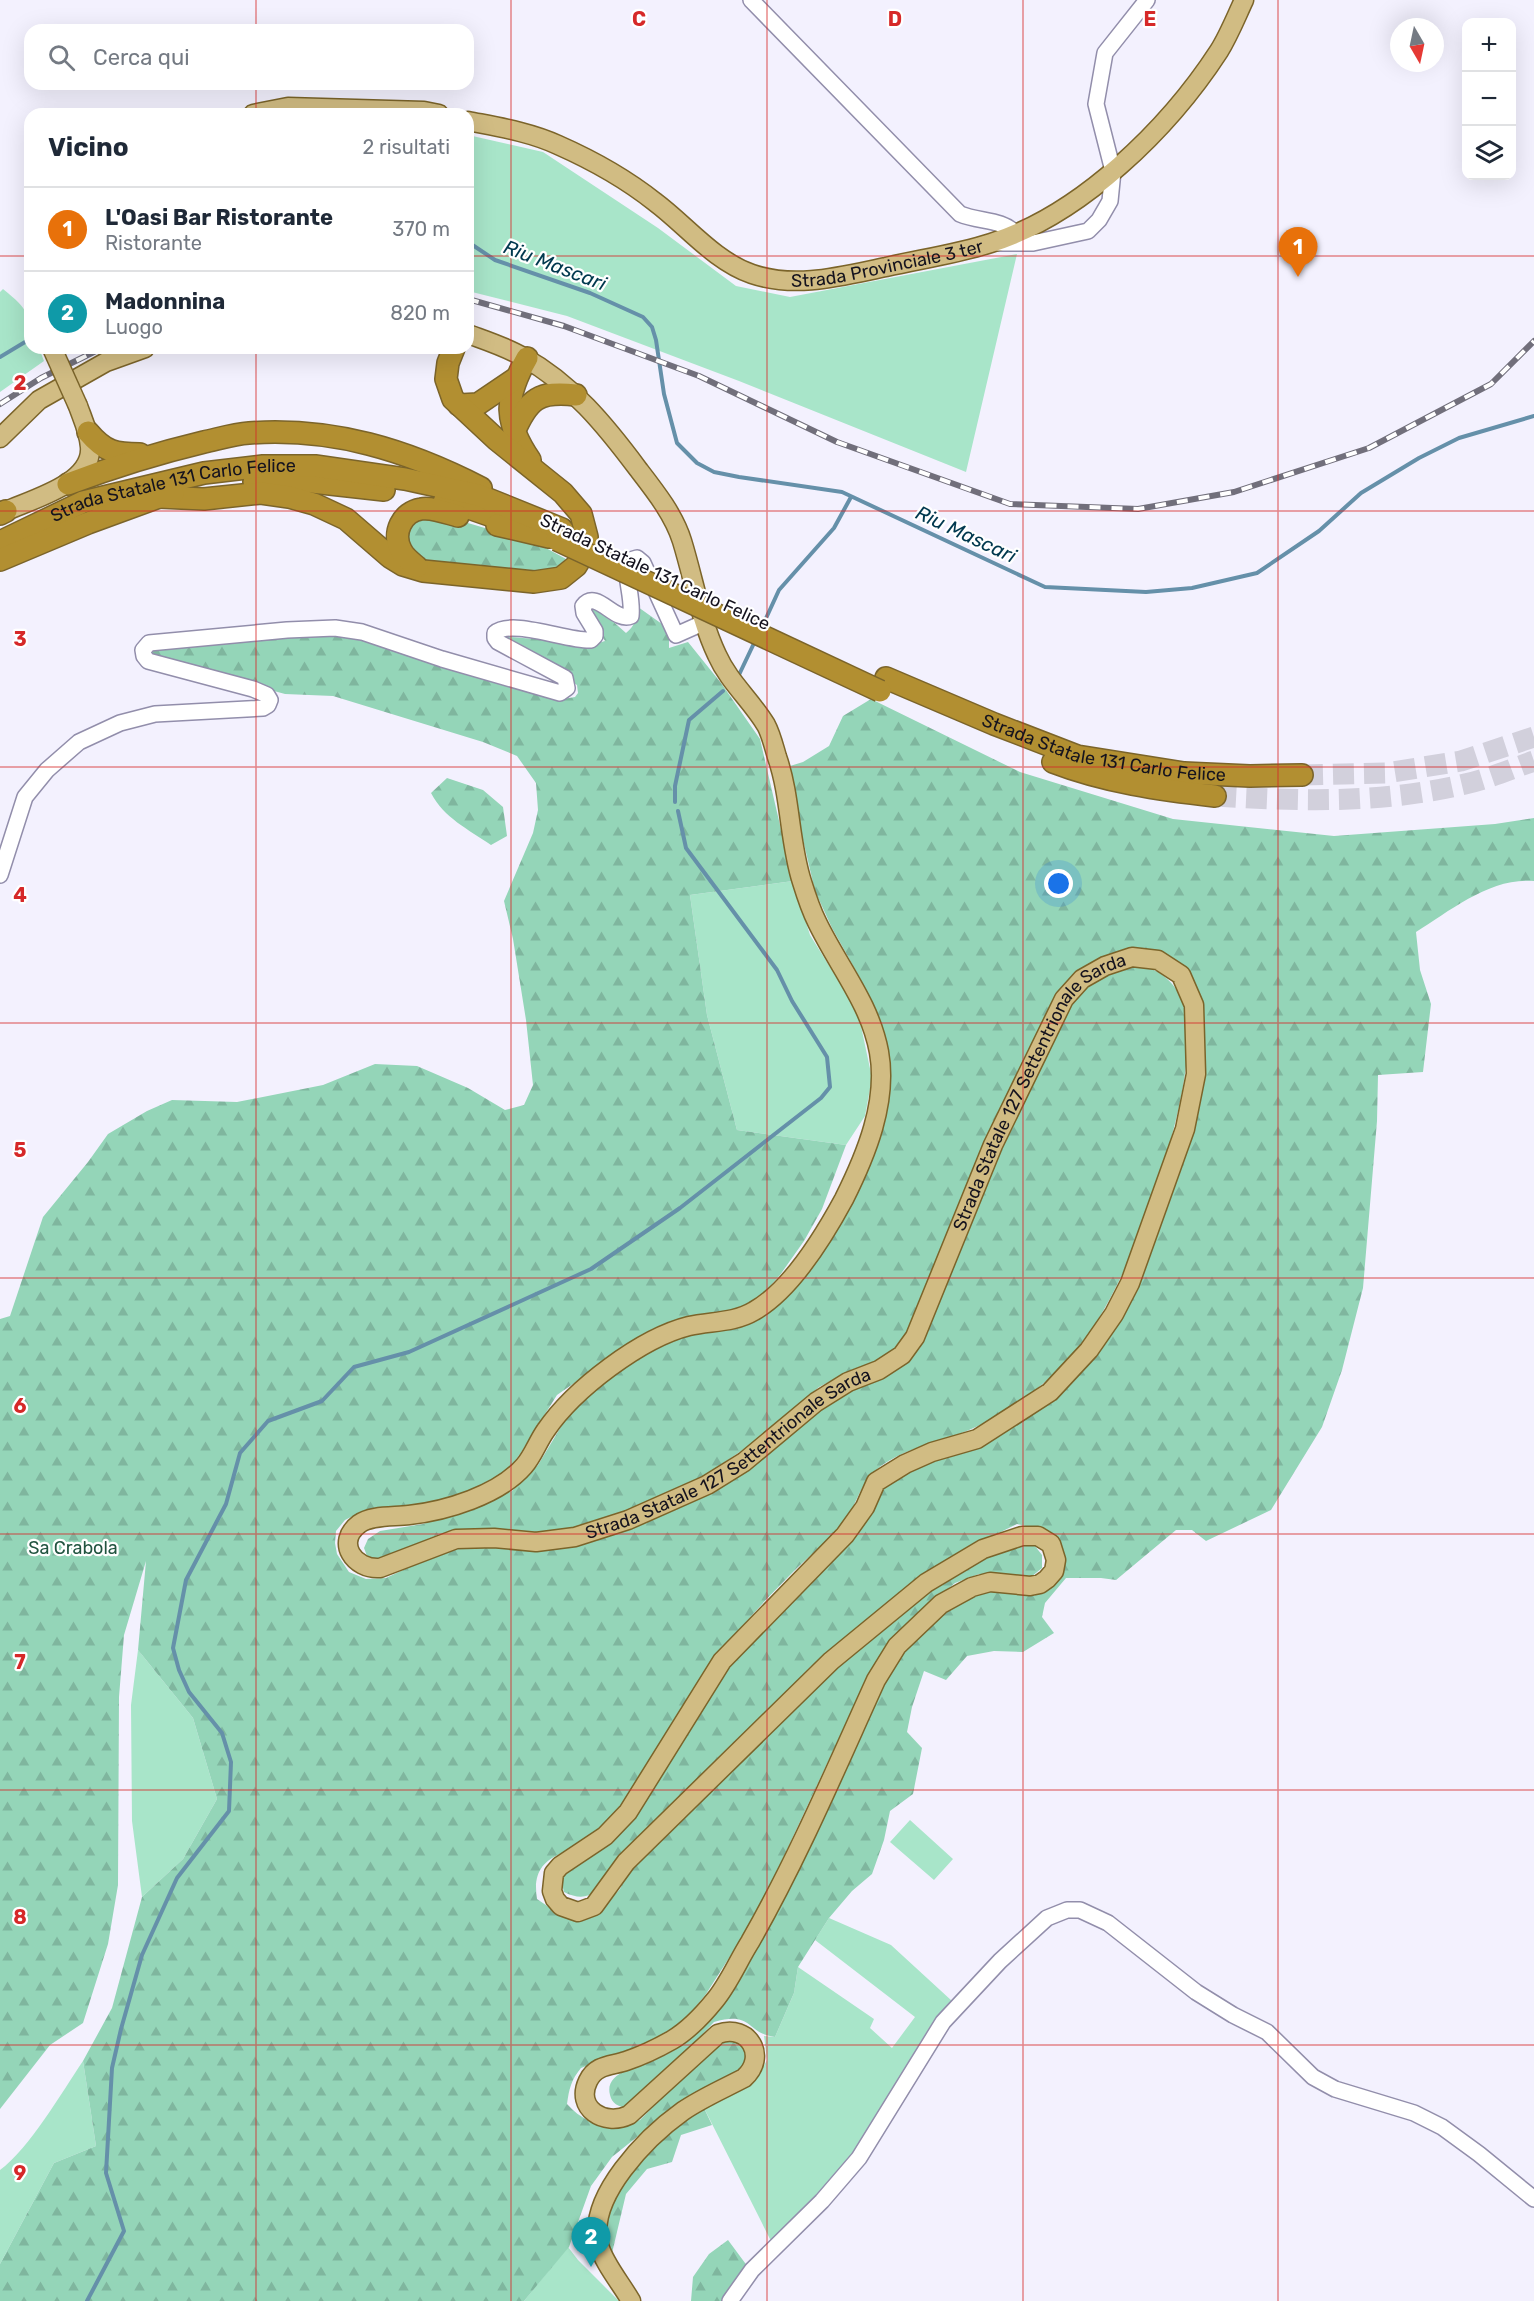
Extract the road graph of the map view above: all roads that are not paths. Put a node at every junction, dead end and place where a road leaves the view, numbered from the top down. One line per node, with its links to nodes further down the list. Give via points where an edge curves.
1 (750, 0): 8 (street, via 960,214 1006,224)
2 (1147, 0): 7 (street, via 1105,53 1096,104)
3 (1244, 0): 7 (main road, Strada Provinciale 3 ter, via 1220,49 1180,105)
4 (283, 108): 5 (main road)
5 (322, 108)
6 (474, 122): 9 (main road, Strada Provinciale 3 ter, via 558,144 614,174 654,201 726,261 751,274 811,280)
7 (1113, 171): 8 (main road, Strada Provinciale 3 ter, via 1074,200); 9 (street, via 1110,201 1100,220 1088,231 1033,243)
8 (1015, 233): 9 (main road, Strada Provinciale 3 ter)
9 (992, 243)
10 (474, 336): 14 (main road, Strada Statale 127 Settentrionale Sarda)
11 (55, 354): 18 (main road, bridge)
12 (128, 354): 20 (main road, via 106,362 39,400)
13 (452, 354): 17 (highway, via 446,379)
14 (527, 358): 15 (highway); 16 (main road, Strada Statale 127 Settentrionale Sarda)
15 (514, 379): 17 (highway, via 478,404); 19 (highway, via 510,410)
16 (576, 395): 19 (highway, via 555,393 537,399 524,410); 30 (main road, Strada Statale 127 Settentrionale Sarda, via 616,439 661,500 681,538)
17 (459, 405): 22 (highway)
18 (88, 432): 21 (highway, via 113,453); 23 (main road, via 88,462)
19 (514, 432): 22 (highway)
20 (0, 438)
21 (159, 453): 23 (highway); 26 (highway, via 246,433 296,432 359,440 447,470)
22 (540, 475): 29 (highway, via 581,514 587,537 576,566 561,578 534,582)
23 (68, 484): 25 (main road)
24 (159, 497): 26 (highway, Strada Statale 131 Carlo Felice, via 266,480 312,482 404,492); 28 (highway, Strada Statale 131 Carlo Felice); 29 (highway, via 204,499 261,493 314,504 346,519 390,557)
25 (2, 512)
26 (556, 533): 27 (highway, Strada Statale 131 Carlo Felice, via 478,495 315,466 263,466 204,473 83,502); 29 (highway, via 420,509 402,521 397,534 404,555); 31 (highway, Strada Statale 131 Carlo Felice)
27 (0, 542)
28 (0, 560)
29 (423, 571)
30 (703, 623): 34 (street, via 676,635 643,562 637,558 627,561 626,570 631,616 619,616 591,600 583,606 596,631 591,640 541,630 503,629 495,633 498,642 565,678 567,688 560,693 362,632 335,628 149,643 143,653 148,661 253,689 268,696 268,705 154,714 120,723 79,742 47,770 25,797); 36 (main road, Strada Statale 127 Settentrionale Sarda, via 733,684 766,726 779,762 801,878 817,921 865,1005 879,1052 881,1083 871,1134 844,1198 811,1252 780,1291 754,1311 730,1321 692,1325 659,1336 591,1382 547,1429 526,1465 502,1486 423,1513 362,1522 349,1541 351,1554 358,1563 380,1568 456,1539 536,1542 575,1537 628,1520 707,1485 744,1462 816,1402 902,1355 915,1336 993,1145 1064,999 1082,979 1132,957 1158,960 1181,975 1194,1005 1196,1074 1185,1129 1130,1282 1089,1350 1050,1392 977,1438 932,1452 876,1482 865,1507 845,1535 722,1661 628,1812 605,1836 554,1873 552,1891 561,1906 578,1912 594,1906 626,1862 831,1661 926,1583 983,1549 1022,1536 1038,1536 1053,1548 1055,1568 1044,1582 1030,1586 990,1582 972,1587 941,1604 897,1646 876,1680 767,1911 717,1998 695,2024 672,2040 601,2067 588,2080 586,2098 595,2113 603,2118 621,2119 718,2034 742,2035 755,2053 754,2066 744,2079 683,2111 616,2176 605,2195 598,2222 598,2245)
31 (883, 685): 32 (highway, Strada Statale 131 Carlo Felice, via 1077,756 1184,773); 33 (highway, Strada Statale 131 Carlo Felice, via 1073,770 1152,789)
32 (1302, 775)
33 (1215, 796)
34 (0, 875)
35 (1534, 2199): 37 (street, via 1442,2127 1414,2113 1312,2078 1267,2032 1196,1992 1108,1923 1080,1910 1068,1910 1047,1918 943,2022 859,2158 752,2270)
36 (631, 2301)
37 (730, 2301)

